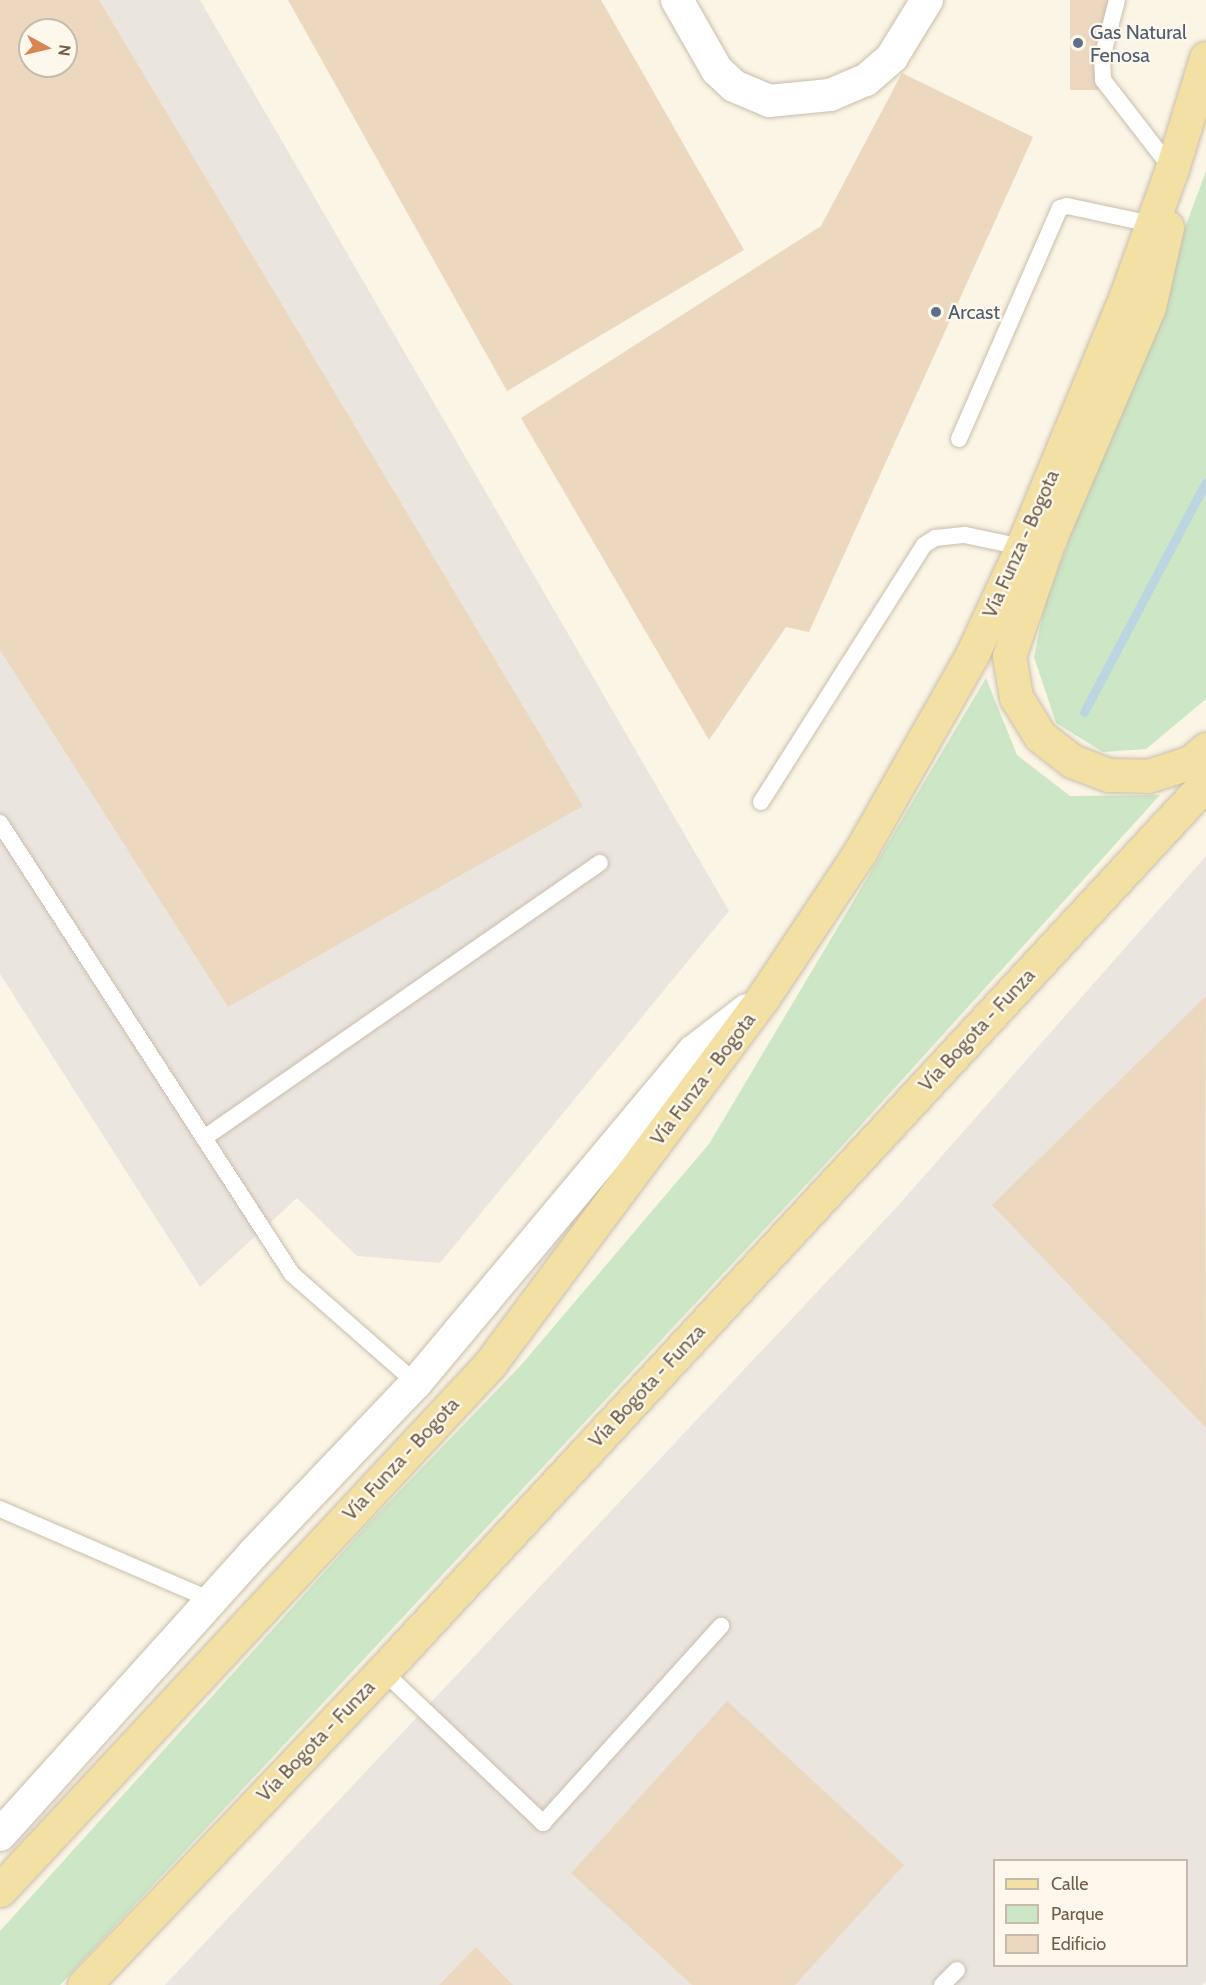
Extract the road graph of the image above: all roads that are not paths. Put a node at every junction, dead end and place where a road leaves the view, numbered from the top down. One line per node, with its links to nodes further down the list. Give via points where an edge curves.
1 (677, 0): 2 (street, via 717,70 734,86 769,101 830,95 866,80 892,57)
2 (927, 0)
3 (1117, 0): 5 (lane, via 1102,58 1103,80)
4 (1206, 58): 5 (main road, Vía Funza - Bogota)
5 (1169, 176): 6 (main road, Vía Funza - Bogota); 9 (main road, via 1167,237 1149,307 1045,550 1009,656 1022,707 1040,736 1072,761 1109,775 1148,776 1191,762)
6 (1152, 224): 7 (lane, via 1060,208); 8 (main road, Vía Funza - Bogota)
7 (958, 439)
8 (1022, 547): 11 (lane, via 965,534 935,538 924,545); 14 (main road, Vía Funza - Bogota, via 972,655 860,852)
9 (1206, 750)
10 (1206, 783): 20 (main road, Vía Bogota - Funza)
11 (761, 802)
12 (0, 823): 15 (lane)
13 (600, 863): 15 (lane)
14 (764, 996): 16 (street, Vía Funza - Bogota, via 694,1051); 22 (main road, Vía Funza - Bogota, via 490,1364)
15 (204, 1137): 16 (lane, via 292,1274)
16 (416, 1383): 18 (street, Vía Funza - Bogota)
17 (0, 1509): 18 (lane)
18 (211, 1600): 21 (street, Vía Funza - Bogota)
19 (721, 1626): 20 (lane, via 543,1823)
20 (383, 1671): 24 (main road, Vía Bogota - Funza)
21 (1, 1830)
22 (0, 1890)
23 (957, 1970): 25 (lane)
24 (84, 1985)
25 (942, 1985)

